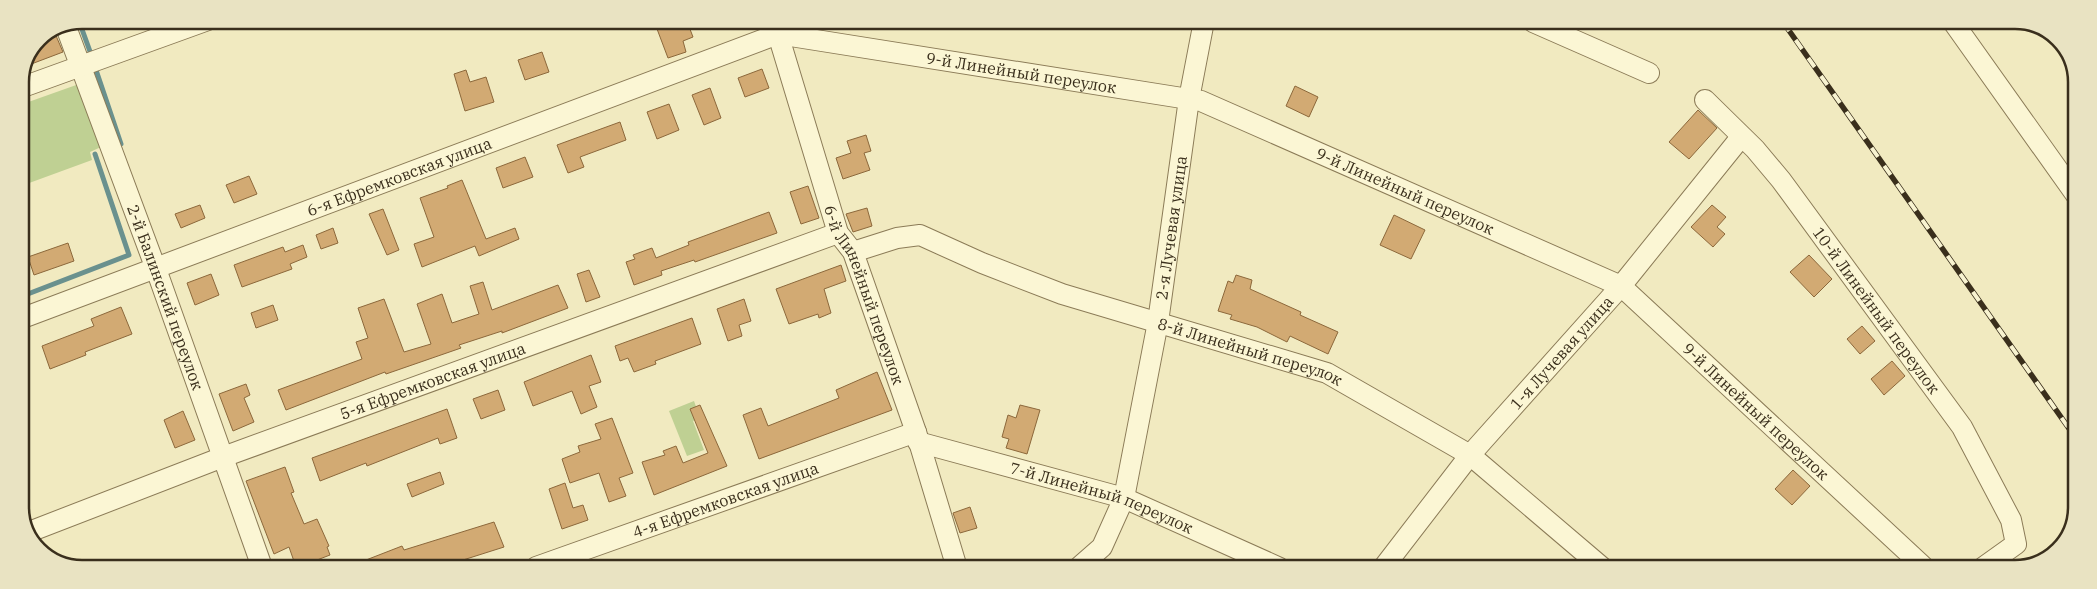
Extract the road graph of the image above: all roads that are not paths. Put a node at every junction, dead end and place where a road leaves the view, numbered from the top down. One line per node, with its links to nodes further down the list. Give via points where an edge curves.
1 (183, 29): 9 (street)
2 (773, 29): 18 (street, 6-я Ефремковская улица)
3 (776, 29): 16 (street, 6-й Линейный переулок)
4 (782, 29): 12 (street, 9-й Линейный переулок)
5 (1202, 29): 12 (street, 2-я Лучевая улица)
6 (1549, 29): 10 (street)
7 (1958, 29): 15 (street)
8 (68, 31): 9 (street, 2-й Балинский переулок)
9 (80, 67): 11 (street); 18 (street, 2-й Балинский переулок)
10 (1649, 73)
11 (29, 85)
12 (1189, 99): 19 (street, 9-й Линейный переулок, via 1200,101); 21 (street, 2-я Лучевая улица)
13 (1705, 100): 14 (street, 10-й Линейный переулок)
14 (1741, 137): 19 (street, 1-я Лучевая улица); 35 (street, 10-й Линейный переулок, via 1782,180 1962,427 2011,520 2016,544)
15 (2068, 184)
16 (838, 233): 17 (street, 6-й Линейный переулок); 24 (street, 5-я Ефремковская улица)
17 (853, 252): 21 (street, 8-й Линейный переулок, via 897,238 920,236 1062,294); 22 (street, 6-й Линейный переулок)
18 (156, 269): 20 (street, 6-я Ефремковская улица); 24 (street, 2-й Балинский переулок)
19 (1621, 286): 23 (street, 1-я Лучевая улица); 34 (street, 9-й Линейный переулок)
20 (29, 316)
21 (1158, 322): 23 (street, 8-й Линейный переулок, via 1327,373); 25 (street, 2-я Лучевая улица)
22 (917, 437): 25 (street, 7-й Линейный переулок); 28 (street, 4-я Ефремковская улица); 29 (street, 6-й Линейный переулок)
23 (1470, 455): 32 (street, 1-я Лучевая улица); 33 (street, 8-й Линейный переулок)
24 (223, 457): 26 (street, 5-я Ефремковская улица); 27 (street, 2-й Балинский переулок)
25 (1124, 498): 30 (street, 2-я Лучевая улица, via 1102,547); 31 (street, 7-й Линейный переулок)
26 (34, 530)
27 (260, 560)
28 (559, 560)
29 (955, 560)
30 (1087, 560)
31 (1262, 560)
32 (1389, 560)
33 (1593, 560)
34 (1916, 560)
35 (1994, 560)

